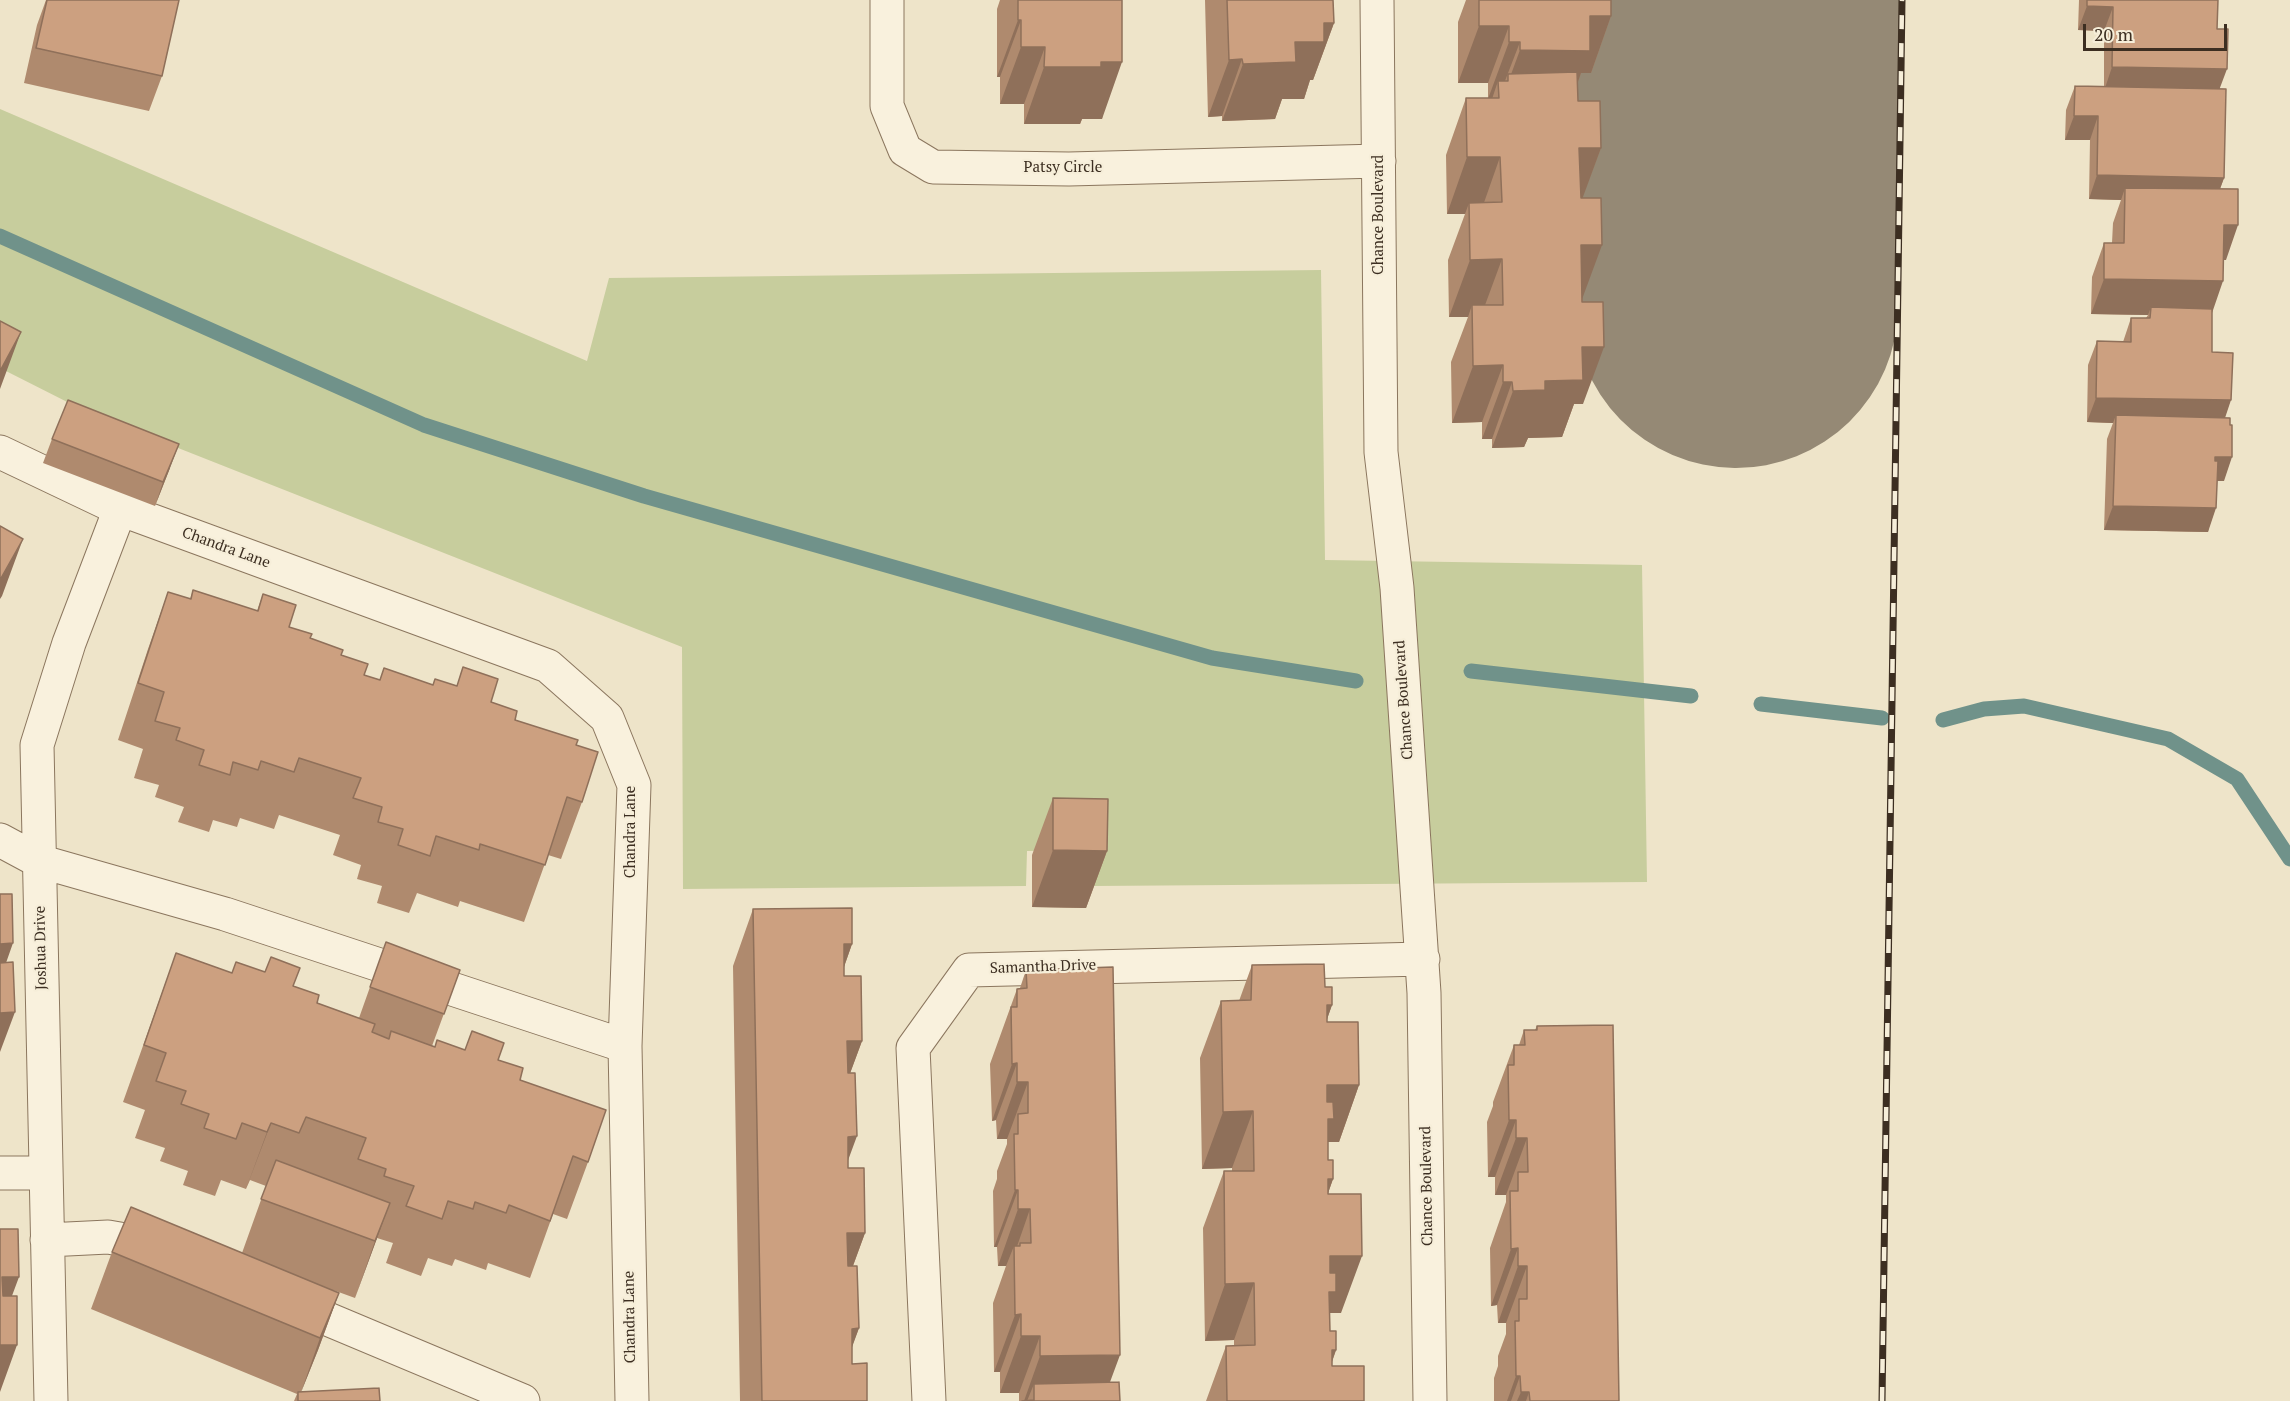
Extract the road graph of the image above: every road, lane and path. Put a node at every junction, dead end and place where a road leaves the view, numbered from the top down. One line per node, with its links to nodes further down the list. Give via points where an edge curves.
1 (887, 0): 3 (street, Patsy Circle, via 887,106 904,150 933,167 1070,169)
2 (1377, 0): 3 (street, Chance Boulevard)
3 (1379, 161): 9 (street, Chance Boulevard, via 1381,452 1396,588)
4 (0, 452): 5 (street, Chandra Lane)
5 (120, 509): 8 (street, Joshua Drive, via 69,643 37,745); 10 (street, Chandra Lane, via 548,666 607,718 634,785)
6 (0, 840): 8 (street)
7 (0, 861): 8 (street)
8 (39, 861): 10 (street, via 225,914); 12 (street, Joshua Drive)
9 (1423, 959): 19 (street, Samantha Drive, via 969,969 913,1048); 20 (street, Chance Boulevard)
10 (625, 1046): 18 (street, Chandra Lane)
11 (0, 1173): 12 (street)
12 (46, 1173): 13 (street, Joshua Drive)
13 (47, 1240): 14 (street, via 108,1237 148,1244); 16 (street, Joshua Drive)
14 (192, 1262)
15 (258, 1290): 17 (street)
16 (51, 1401)
17 (523, 1401)
18 (632, 1401)
19 (929, 1401)
20 (1430, 1401)

